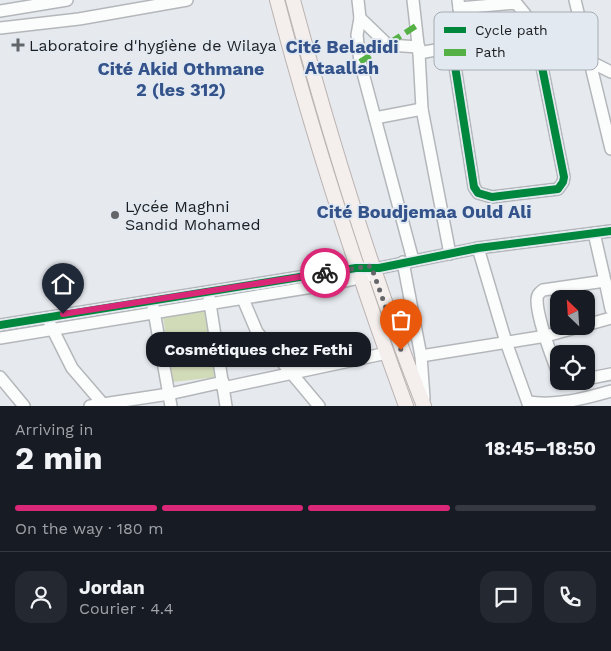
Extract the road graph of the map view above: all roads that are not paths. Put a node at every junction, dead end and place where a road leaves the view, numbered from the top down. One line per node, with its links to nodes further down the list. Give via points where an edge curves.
1 (67, 0): 7 (street)
2 (187, 0): 12 (street, via 79,19)
3 (277, 0): 31 (main road, via 302,98)
4 (293, 0): 29 (main road, via 328,131)
5 (358, 0): 11 (street)
6 (413, 0): 15 (street)
7 (16, 4): 9 (street); 12 (street)
8 (458, 4): 10 (street, via 516,3)
9 (0, 10)
10 (523, 12)
11 (360, 18): 15 (street, via 388,45); 22 (street, via 357,35 360,62)
12 (16, 26): 13 (street)
13 (0, 28)
14 (434, 49): 15 (street)
15 (419, 50): 21 (street)
16 (598, 66): 20 (street)
17 (456, 70): 18 (street, via 474,187 478,193 492,196 558,188 563,182)
18 (539, 70)
19 (593, 70): 23 (street)
20 (611, 72)
21 (422, 109): 22 (street); 27 (street)
22 (375, 118): 28 (street)
23 (611, 148)
24 (611, 231): 25 (street)
25 (594, 233): 26 (street); 32 (street)
26 (478, 248): 27 (street); 51 (street)
27 (450, 254): 28 (street)
28 (408, 261): 29 (street); 54 (street)
29 (374, 269): 31 (street); 71 (main road)
30 (335, 271): 31 (street); 33 (street); 34 (street)
31 (358, 273): 33 (street); 53 (main road)
32 (605, 282): 38 (street); 48 (street, via 543,290 538,294)
33 (338, 283): 36 (street)
34 (208, 291): 35 (street); 37 (street)
35 (152, 299): 39 (street); 40 (street)
36 (243, 299): 37 (street); 55 (street, via 254,327)
37 (210, 304): 39 (street); 59 (street)
38 (611, 308)
39 (154, 313): 45 (street); 61 (street)
40 (63, 314): 41 (street); 45 (street)
41 (49, 317): 44 (street); 46 (street)
42 (611, 318): 43 (street)
43 (595, 322)
44 (0, 325)
45 (65, 327): 46 (street); 50 (street)
46 (51, 330): 49 (street); 50 (street)
47 (550, 335): 48 (street)
48 (546, 336): 51 (street); 52 (street)
49 (0, 338)
50 (60, 341): 63 (street, via 72,368)
51 (506, 342): 54 (street); 62 (street)
52 (550, 348)
53 (387, 353): 55 (street); 70 (main road)
54 (421, 356): 71 (street)
55 (292, 372): 59 (street); 69 (street)
56 (0, 377): 65 (street)
57 (610, 378): 58 (street)
58 (595, 379)
59 (223, 385): 61 (street); 68 (street)
60 (611, 391): 64 (street)
61 (169, 394): 63 (street); 67 (street)
62 (528, 404): 64 (street)
63 (103, 405): 66 (street)
64 (566, 405)
65 (24, 406)
66 (90, 406)
67 (171, 406)
68 (226, 406)
69 (319, 406)
70 (406, 406)
71 (424, 406)

